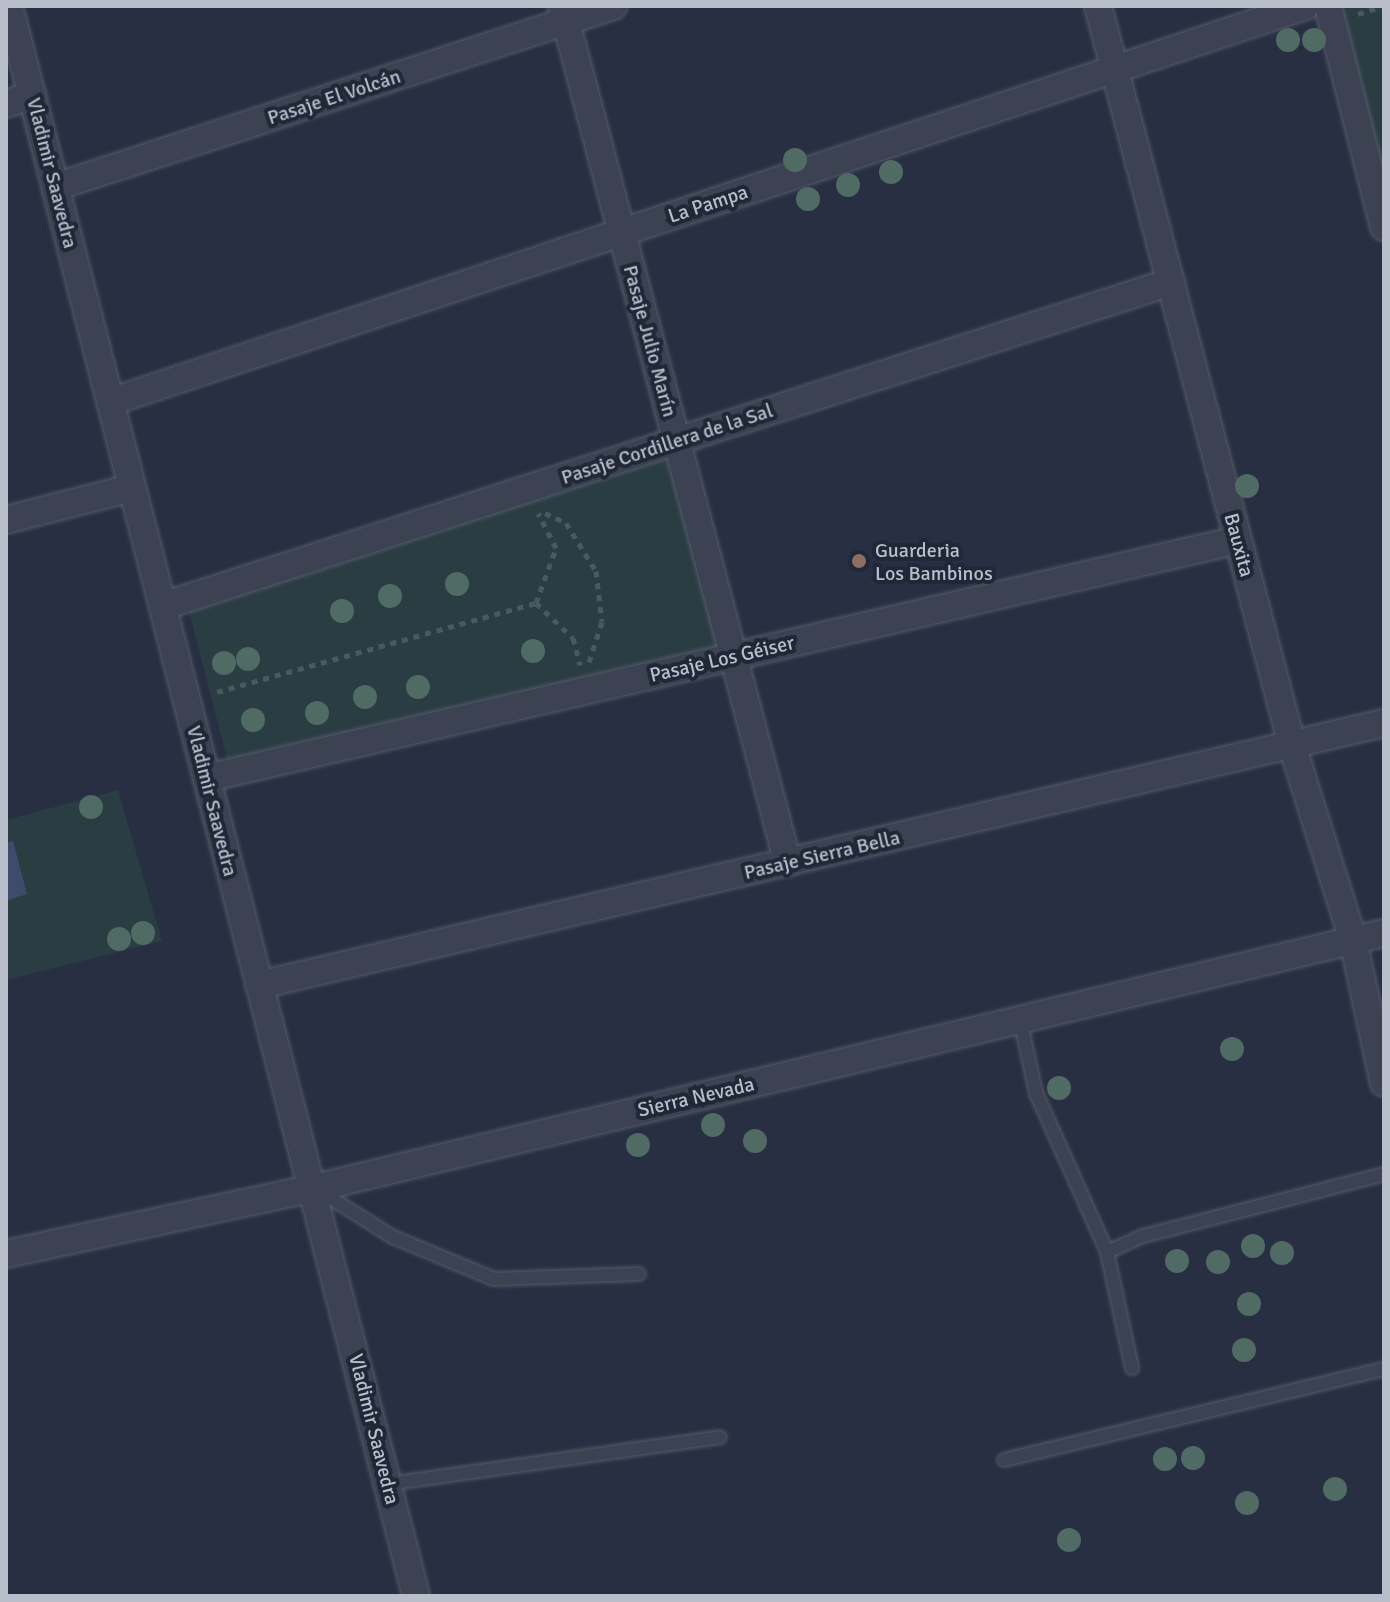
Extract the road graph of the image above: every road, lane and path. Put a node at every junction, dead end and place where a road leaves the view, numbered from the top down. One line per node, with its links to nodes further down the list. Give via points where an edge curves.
1 (9, 6): 8 (street, Vladimir Saavedra)
2 (613, 6): 6 (street, Pasaje El Volcán)
3 (1098, 6): 7 (street, Bauxita)
4 (1305, 6): 7 (street, La Pampa)
5 (1328, 6): 11 (street)
6 (564, 14): 10 (street, Pasaje El Volcán); 12 (street, Pasaje Julio Marín)
7 (1115, 70): 12 (street, La Pampa); 13 (street, Bauxita)
8 (32, 95): 9 (street); 10 (street, Vladimir Saavedra)
9 (6, 104)
10 (55, 187): 14 (street, Vladimir Saavedra)
11 (1384, 227)
12 (621, 232): 14 (street, La Pampa); 15 (street, Pasaje Julio Marín)
13 (1171, 282): 15 (street, Pasaje Cordillera de la Sal); 20 (street, Bauxita)
14 (110, 402): 16 (street, Vladimir Saavedra)
15 (677, 441): 22 (street, Pasaje Cordillera de la Sal); 23 (street, Pasaje Julio Marín)
16 (132, 488): 19 (street); 22 (street, Vladimir Saavedra)
17 (547, 502): 18 (path)
18 (534, 508): 21 (path, via 556,548); 21 (path, via 566,523 596,571 602,622 582,678 573,638)
19 (6, 520)
20 (1238, 540): 23 (street, Pasaje Los Géiser); 28 (street, Bauxita)
21 (536, 603): 25 (path)
22 (163, 606): 29 (street, Vladimir Saavedra)
23 (733, 657): 29 (street, Pasaje Los Géiser); 30 (street, Pasaje Julio Marín)
24 (213, 678): 25 (path)
25 (217, 692): 26 (path)
26 (220, 705)
27 (1384, 723): 28 (street, Pasaje Sierra Bella)
28 (1292, 745): 30 (street, Pasaje Sierra Bella); 32 (street, Bauxita)
29 (207, 778): 33 (street, Vladimir Saavedra)
30 (788, 863): 33 (street, Pasaje Sierra Bella)
31 (1384, 933): 32 (street, Sierra Nevada)
32 (1353, 940): 34 (street, Sierra Nevada); 35 (street, Bauxita)
33 (259, 985): 37 (street, Vladimir Saavedra)
34 (1020, 1019): 37 (street, Sierra Nevada); 38 (lane, via 1036,1093)
35 (1384, 1083)
36 (1384, 1174): 38 (lane, via 1143,1236)
37 (315, 1188): 39 (street, Sierra Nevada); 40 (lane, via 393,1237 494,1279); 45 (street, Vladimir Saavedra)
38 (1107, 1252): 41 (lane)
39 (6, 1254)
40 (639, 1274)
41 (1132, 1368)
42 (1384, 1369): 44 (lane)
43 (720, 1437): 45 (lane)
44 (1004, 1460)
45 (387, 1484): 46 (street, Vladimir Saavedra)
46 (416, 1596)

